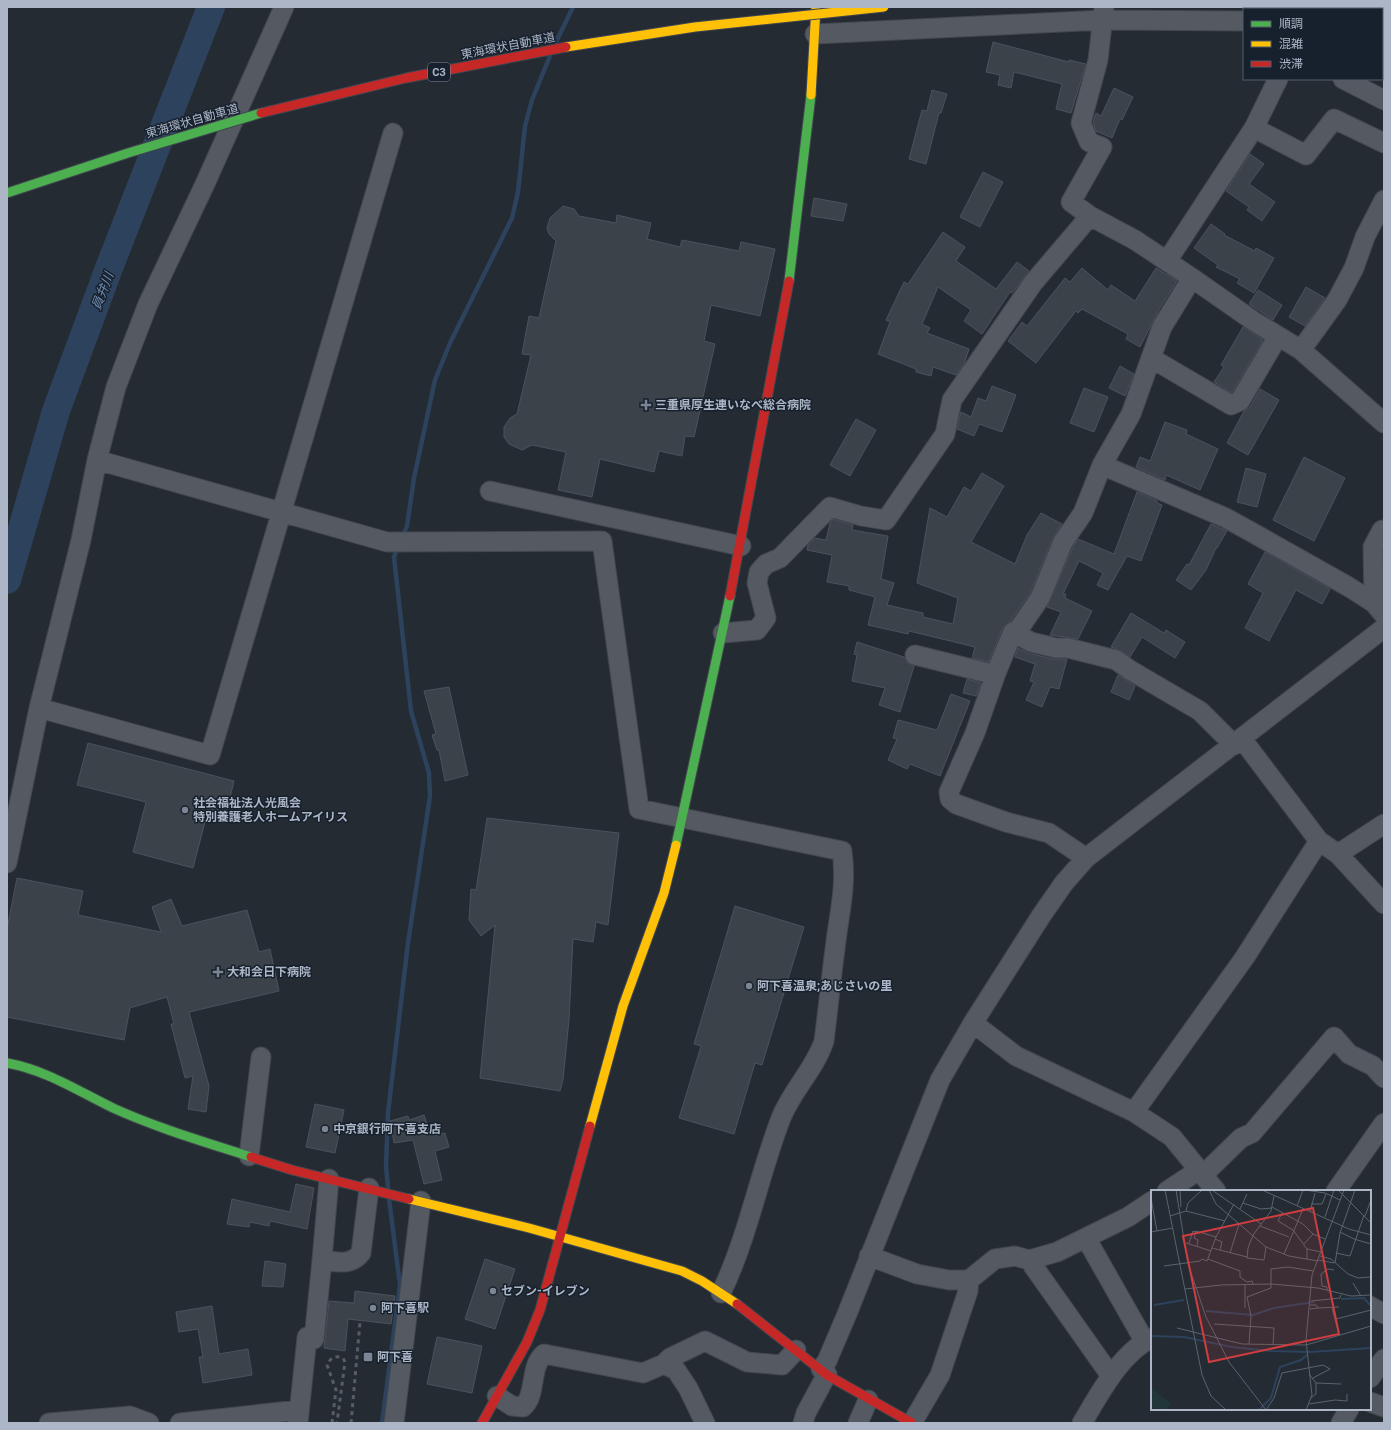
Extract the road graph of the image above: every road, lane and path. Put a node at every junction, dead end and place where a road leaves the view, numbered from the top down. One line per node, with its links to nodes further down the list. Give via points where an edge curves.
1 (284, 7): 22 (street, via 148,304 116,387)
2 (816, 7): 6 (main road)
3 (884, 7): 13 (main road, 東海環状自動車道 / C3, bridge, via 633,36 482,62 330,96 207,128)
4 (1103, 13): 5 (street); 6 (street); 15 (street, via 1098,60 1081,123 1089,142 1102,147 1071,202)
5 (1243, 21)
6 (815, 34): 27 (main road, via 809,119 787,294)
7 (1278, 80): 10 (street)
8 (1345, 80): 9 (street)
9 (1384, 100)
10 (1254, 128): 12 (street, via 1306,155 1334,119); 16 (street)
11 (393, 133): 25 (street)
12 (1384, 143)
13 (7, 193)
14 (1384, 200): 19 (street, via 1365,237 1354,268 1336,300)
15 (1090, 216): 16 (street); 30 (street, via 1033,283 952,400 945,434 886,520 830,507 780,558 766,564 759,572 757,583 766,618 757,630)
16 (1167, 261): 17 (street)
17 (1192, 278): 18 (street); 20 (street, via 1162,327)
18 (1278, 336): 19 (street); 20 (street, via 1240,401 1231,405)
19 (1301, 350): 21 (street)
20 (1152, 358): 23 (street, via 1131,414)
21 (1384, 423)
22 (97, 460): 25 (street); 34 (street, via 81,540)
23 (1102, 465): 28 (street, via 1232,521 1349,587); 31 (street, via 1083,513 1063,542 1040,598)
24 (490, 491): 27 (street)
25 (282, 511): 34 (street, via 210,755); 36 (street, via 387,542 602,541 639,809)
26 (1382, 530): 28 (street, via 1373,547)
27 (741, 546): 30 (main road)
28 (1379, 610)
29 (1384, 628): 35 (street)
30 (723, 633): 36 (main road)
31 (1016, 634): 33 (street, via 1013,632); 35 (street, via 1031,642 1116,660 1200,711)
32 (915, 655): 33 (street)
33 (996, 673): 40 (street, via 975,733 949,792 950,799 956,804 1006,822 1049,833)
34 (39, 708): 41 (street)
35 (1238, 742): 38 (street); 40 (street)
36 (684, 818): 58 (main road, via 664,893 623,1006); 64 (street, via 842,851 844,868 844,899 820,1054 782,1116 734,1267)
37 (1384, 824): 39 (street)
38 (1319, 841): 39 (street); 47 (street, via 1245,957)
39 (1338, 854): 42 (street)
40 (1086, 858): 43 (street, via 1040,916)
41 (7, 863)
42 (1384, 904)
43 (973, 1023): 47 (street, via 1016,1056); 60 (street, via 940,1080)
44 (261, 1057): 49 (street)
45 (7, 1063): 49 (main road, via 62,1081 114,1108 182,1135)
46 (1384, 1078): 50 (street, via 1373,1066 1349,1054 1334,1038 1252,1133 1240,1138)
47 (1134, 1112): 50 (street, via 1172,1137)
48 (1384, 1123): 55 (street)
49 (249, 1156): 51 (main road)
50 (1201, 1173): 53 (street); 54 (street)
51 (329, 1179): 52 (main road); 61 (street)
52 (376, 1190): 56 (main road); 61 (street, via 361,1253 357,1259 345,1263)
53 (1169, 1190)
54 (1215, 1190)
55 (1337, 1190)
56 (421, 1201): 58 (main road); 83 (street)
57 (1151, 1202): 59 (street, via 1128,1217)
58 (560, 1238): 64 (main road, via 662,1264 694,1276); 74 (main road, via 540,1310 527,1342)
59 (1086, 1238): 62 (street, via 1056,1252); 67 (street)
60 (869, 1256): 63 (street, via 917,1274 949,1280); 71 (street)
61 (322, 1260): 79 (street, via 314,1339 307,1337)
62 (1029, 1260): 63 (street, via 1015,1256 995,1259); 72 (street)
63 (969, 1280): 88 (street, via 968,1291 940,1375)
64 (721, 1293): 68 (main road)
65 (1371, 1307): 66 (street)
66 (1384, 1314)
67 (1148, 1340): 72 (street)
68 (796, 1350): 70 (street, via 782,1365 747,1362 705,1341 670,1358); 71 (main road)
69 (1384, 1359): 73 (street)
70 (664, 1364): 74 (street, via 643,1373 544,1354 535,1372 527,1403 523,1407 512,1406); 85 (street, via 676,1370)
71 (824, 1372): 75 (main road); 86 (street)
72 (1111, 1376): 89 (street)
73 (1371, 1377)
74 (497, 1396): 84 (main road)
75 (868, 1400): 87 (street); 88 (main road)
76 (1371, 1402): 77 (street)
77 (1384, 1407)
78 (1348, 1410): 90 (street)
79 (299, 1416): 82 (street)
80 (49, 1423): 81 (street, via 130,1416)
81 (149, 1423)
82 (180, 1423)
83 (394, 1423)
84 (482, 1423)
85 (705, 1423)
86 (803, 1423)
87 (858, 1423)
88 (912, 1423)
89 (1082, 1423)
90 (1341, 1423)

